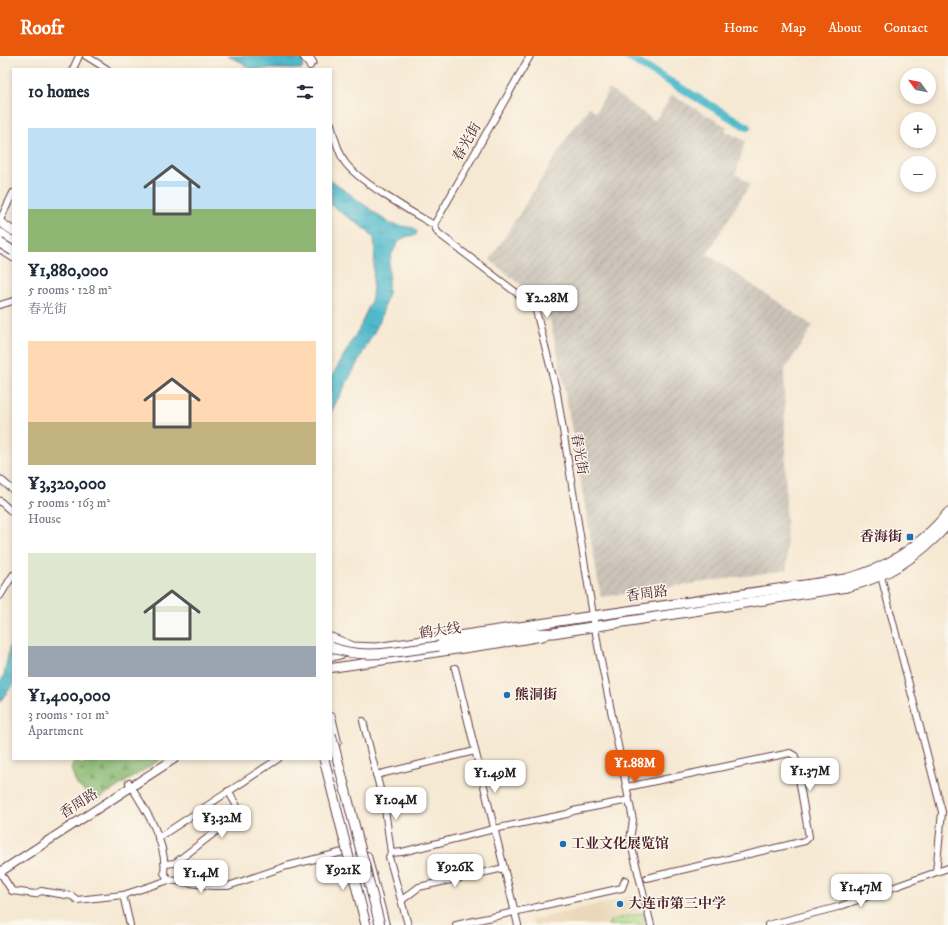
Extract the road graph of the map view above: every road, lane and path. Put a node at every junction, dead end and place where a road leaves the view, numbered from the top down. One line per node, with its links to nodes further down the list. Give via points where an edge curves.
1 (79, 56): 6 (street)
2 (86, 56): 7 (street)
3 (303, 56): 4 (street, via 312,64)
4 (309, 56)
5 (530, 56): 11 (street, 春光街)
6 (73, 68)
7 (105, 68)
8 (332, 128): 11 (street, via 335,141 350,168 361,178)
9 (12, 195): 10 (street)
10 (0, 221): 14 (main road)
11 (434, 225): 27 (street, 春光街, via 438,233 535,307 557,393)
12 (0, 227): 14 (highway)
13 (0, 233): 14 (highway)
14 (6, 243): 15 (main road)
15 (12, 255)
16 (12, 301): 17 (street)
17 (0, 305)
18 (0, 479): 19 (street)
19 (12, 489)
20 (0, 501): 21 (street)
21 (12, 512)
22 (948, 513): 27 (highway, 香周路, via 913,548 886,565 862,575)
23 (948, 524): 24 (highway, 香周路, via 917,554)
24 (881, 576): 28 (highway, 香周路, via 865,583 828,591); 62 (street, via 942,812)
25 (12, 577): 26 (street)
26 (0, 596)
27 (593, 616): 28 (street, 春光街); 32 (highway, 香周路)
28 (595, 627): 29 (highway, 香周路); 49 (street, 春光街)
29 (554, 633): 31 (highway, 鹤大线, bridge, via 521,634 361,654); 35 (main road, 香周路)
30 (332, 638): 32 (highway, via 353,647)
31 (332, 647)
32 (376, 648): 33 (main road, 香周路)
33 (332, 657)
34 (455, 668): 39 (street)
35 (333, 669)
36 (332, 721): 56 (main road)
37 (364, 721): 47 (street)
38 (332, 738): 76 (highway, bridge)
39 (475, 751): 47 (street); 52 (street)
40 (332, 754): 63 (main road)
41 (165, 760): 48 (main road, 香周路)
42 (172, 760): 48 (main road, 香周路)
43 (276, 760): 50 (street)
44 (320, 760): 54 (main road)
45 (324, 760): 73 (highway, bridge)
46 (329, 760): 74 (main road)
47 (376, 775): 55 (street, via 385,809)
48 (130, 784): 53 (street, via 153,823); 58 (main road, 香周路); 61 (main road, 香周路)
49 (627, 787): 51 (street, 春光街); 64 (street, via 790,753 795,756 809,837 805,841)
50 (228, 791): 53 (street); 57 (street, via 238,806 235,818 175,863)
51 (629, 800): 52 (street); 81 (street, 春光街, via 633,820 630,840)
52 (494, 829): 55 (street); 59 (street)
53 (158, 838): 57 (street)
54 (343, 852): 65 (street, via 287,866 228,886); 70 (main road)
55 (391, 853): 68 (street, via 389,857)
56 (368, 859): 63 (main road); 77 (main road)
57 (165, 864): 65 (street, via 164,873)
58 (0, 866)
59 (504, 868): 68 (street, via 418,887); 69 (street)
60 (948, 868): 62 (street)
61 (0, 872): 67 (street, via 12,891 35,894 41,890 72,896 77,900)
62 (936, 872): 82 (street, via 838,907)
63 (363, 876): 75 (main road)
64 (647, 878)
65 (169, 880): 67 (street)
66 (625, 880): 69 (street, via 622,888)
67 (123, 895): 71 (street)
68 (402, 900): 78 (street)
69 (515, 911): 79 (street); 80 (street)
70 (358, 912): 72 (main road); 74 (main road)
71 (130, 925)
72 (362, 925)
73 (366, 925)
74 (370, 925)
75 (376, 925)
76 (380, 925)
77 (385, 925)
78 (408, 925)
79 (456, 925)
80 (518, 925)
81 (651, 925)
82 (768, 925)

